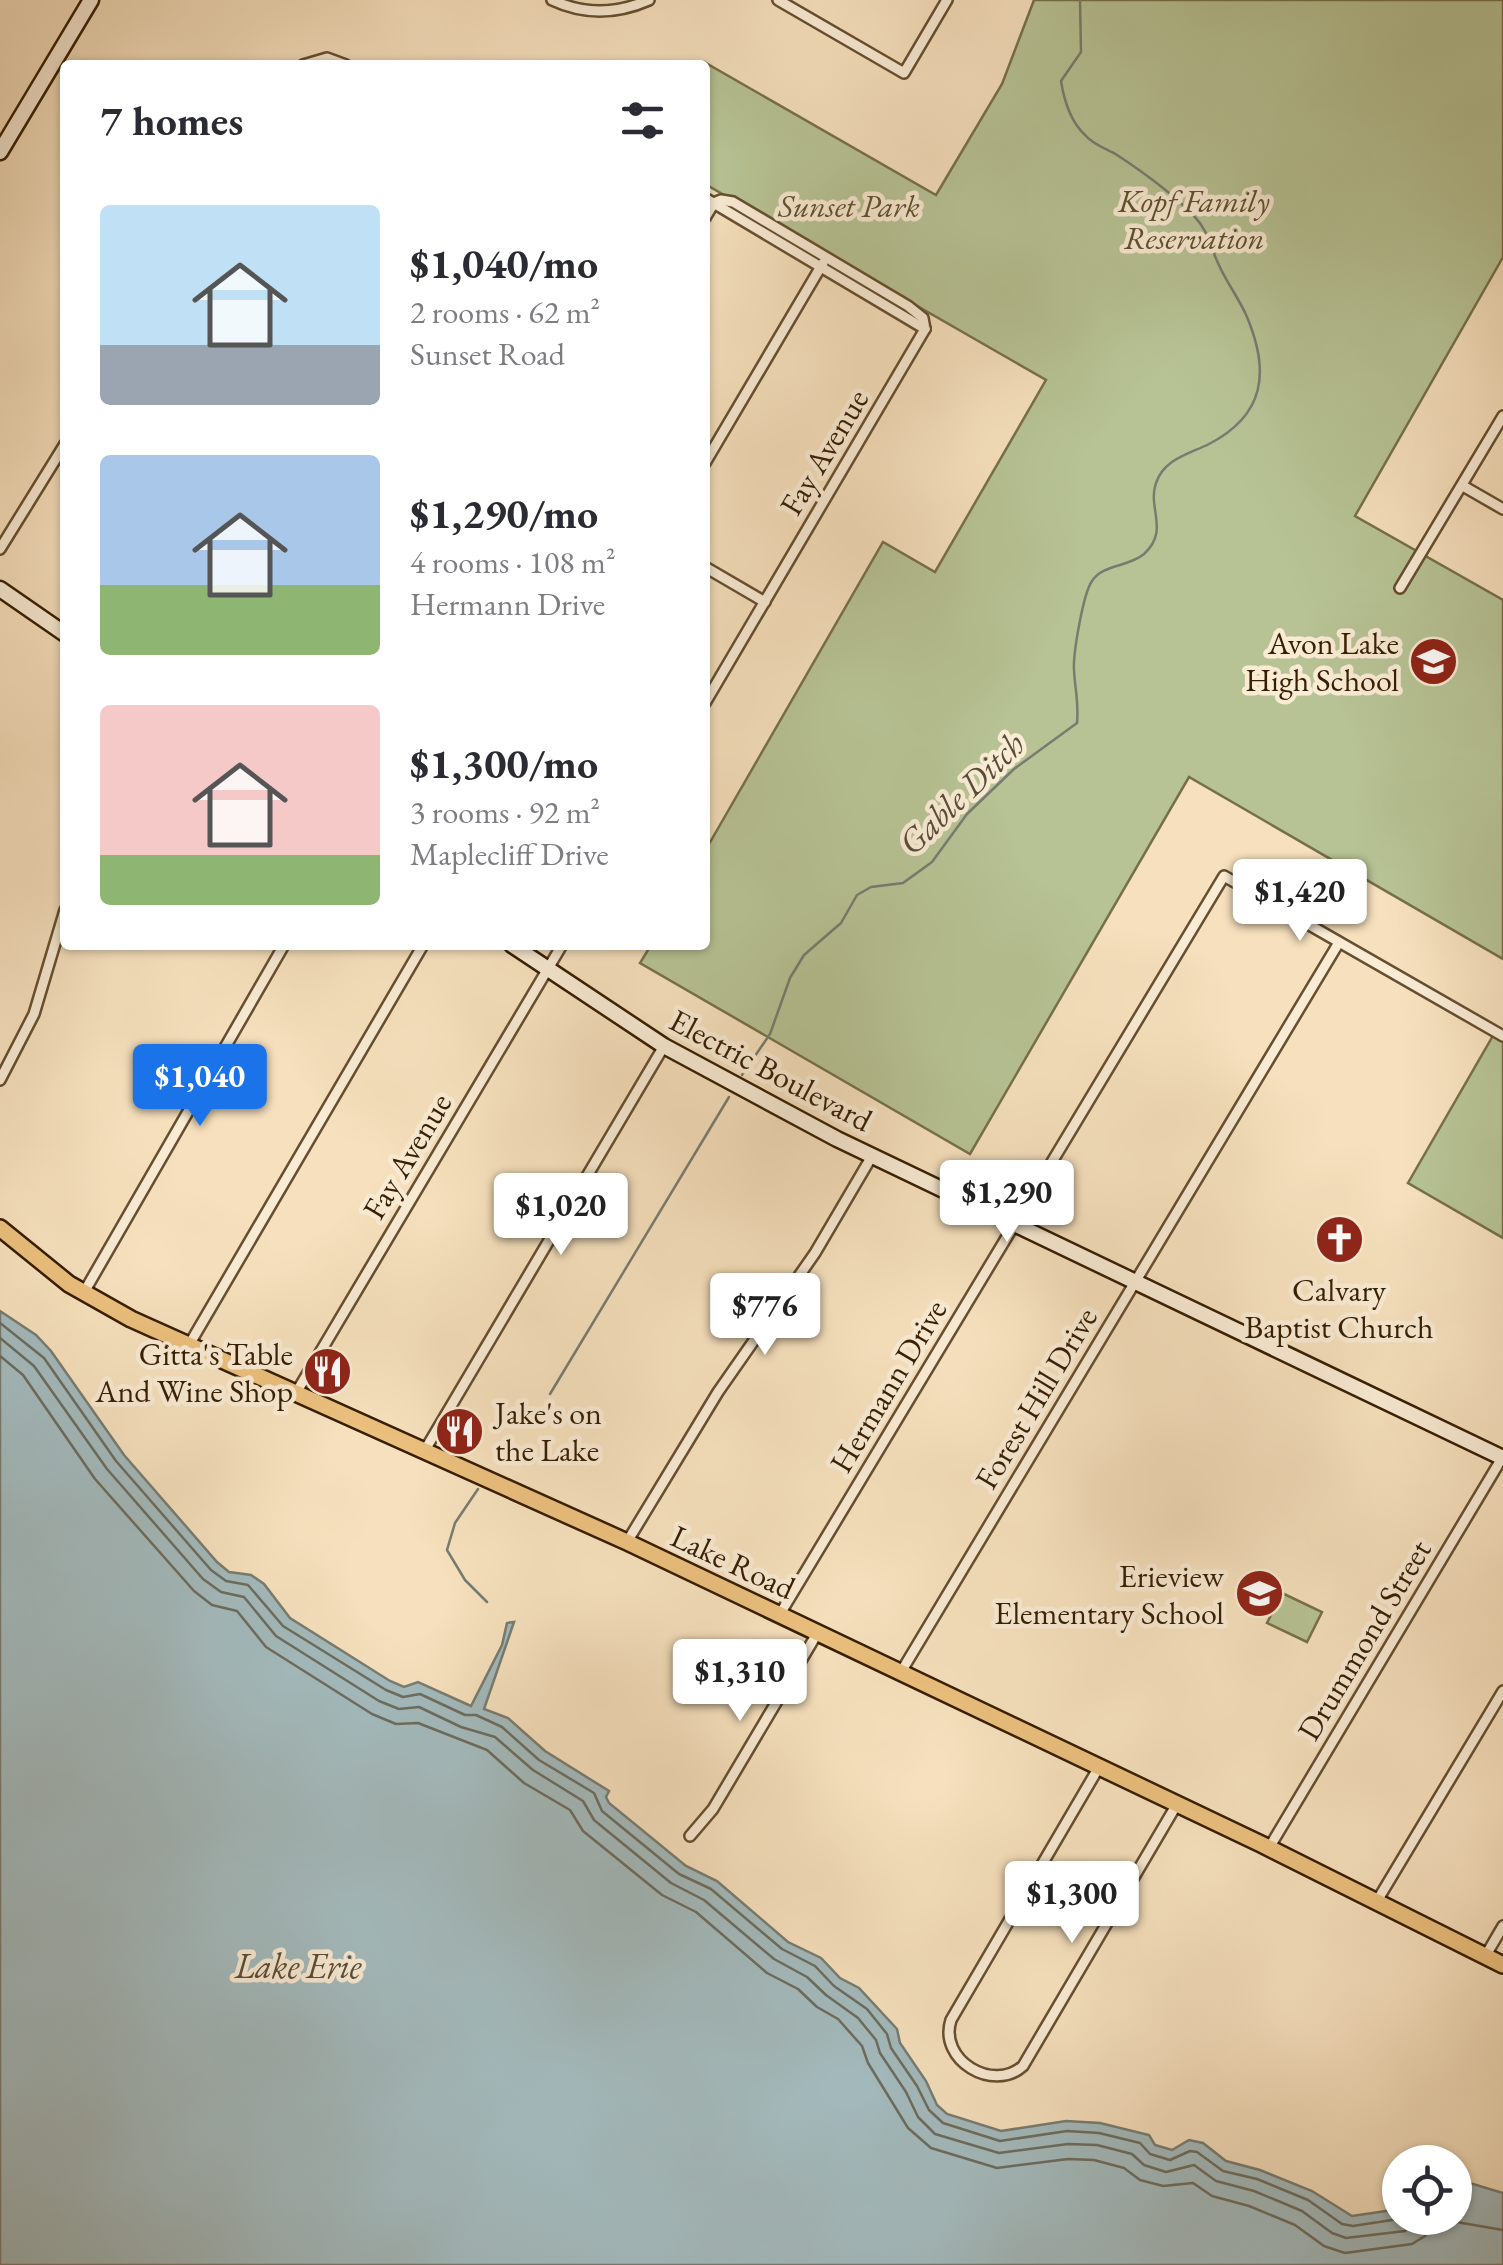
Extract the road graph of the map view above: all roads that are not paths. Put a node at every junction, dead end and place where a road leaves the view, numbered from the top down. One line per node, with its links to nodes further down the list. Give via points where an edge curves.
1 (91, 0): 6 (street)
2 (552, 0): 3 (street, via 600,12)
3 (649, 0)
4 (778, 0): 5 (street, via 904,74)
5 (947, 0)
6 (0, 152)
7 (710, 200): 8 (street, via 733,202)
8 (823, 262): 11 (street); 18 (street, Fay Avenue, via 908,306 925,329)
9 (1503, 416): 12 (street)
10 (60, 452): 14 (street)
11 (710, 455)
12 (1462, 486): 13 (street); 16 (street)
13 (1503, 509)
14 (0, 549)
15 (710, 570): 18 (street)
16 (1400, 588)
17 (0, 589): 19 (street)
18 (765, 602): 20 (street, Fay Avenue)
19 (60, 631)
20 (710, 695)
21 (60, 927): 30 (street, via 34,1014)
22 (1338, 944): 28 (street); 32 (street, Hermann Drive, via 1224,876); 34 (street, Forest Hill Drive)
23 (281, 950): 35 (street)
24 (421, 950): 36 (street)
25 (519, 950): 27 (street, Electric Boulevard)
26 (559, 950): 27 (street, Fay Avenue)
27 (546, 969): 29 (street, Electric Boulevard); 37 (street, Fay Avenue)
28 (1503, 1036)
29 (664, 1046): 31 (street, Electric Boulevard); 38 (street)
30 (0, 1080)
31 (872, 1156): 32 (street, Electric Boulevard); 40 (street)
32 (1014, 1224): 34 (street, Electric Boulevard); 41 (street, Hermann Drive)
33 (0, 1228): 35 (main road, Lake Road)
34 (1135, 1282): 39 (street, Electric Boulevard); 43 (street, Forest Hill Drive)
35 (84, 1294): 36 (main road, Lake Road)
36 (189, 1345): 37 (main road, Lake Road)
37 (296, 1392): 38 (main road, Lake Road)
38 (425, 1450): 40 (main road, Lake Road)
39 (1503, 1458): 48 (street, Drummond Street)
40 (627, 1542): 41 (main road, Lake Road)
41 (780, 1614): 42 (main road, Lake Road)
42 (818, 1632): 43 (main road, Lake Road); 47 (street)
43 (902, 1672): 45 (main road, Lake Road)
44 (1503, 1691): 49 (street)
45 (1099, 1767): 46 (main road, Lake Road); 46 (street, via 951,2020 950,2044 959,2059 992,2077 1023,2066)
46 (1178, 1804): 48 (main road, Lake Road)
47 (690, 1836)
48 (1269, 1848): 49 (main road, Lake Road)
49 (1378, 1901): 51 (main road, Lake Road)
50 (1503, 1926): 51 (street)
51 (1486, 1955): 52 (main road, Lake Road)
52 (1503, 1965)

